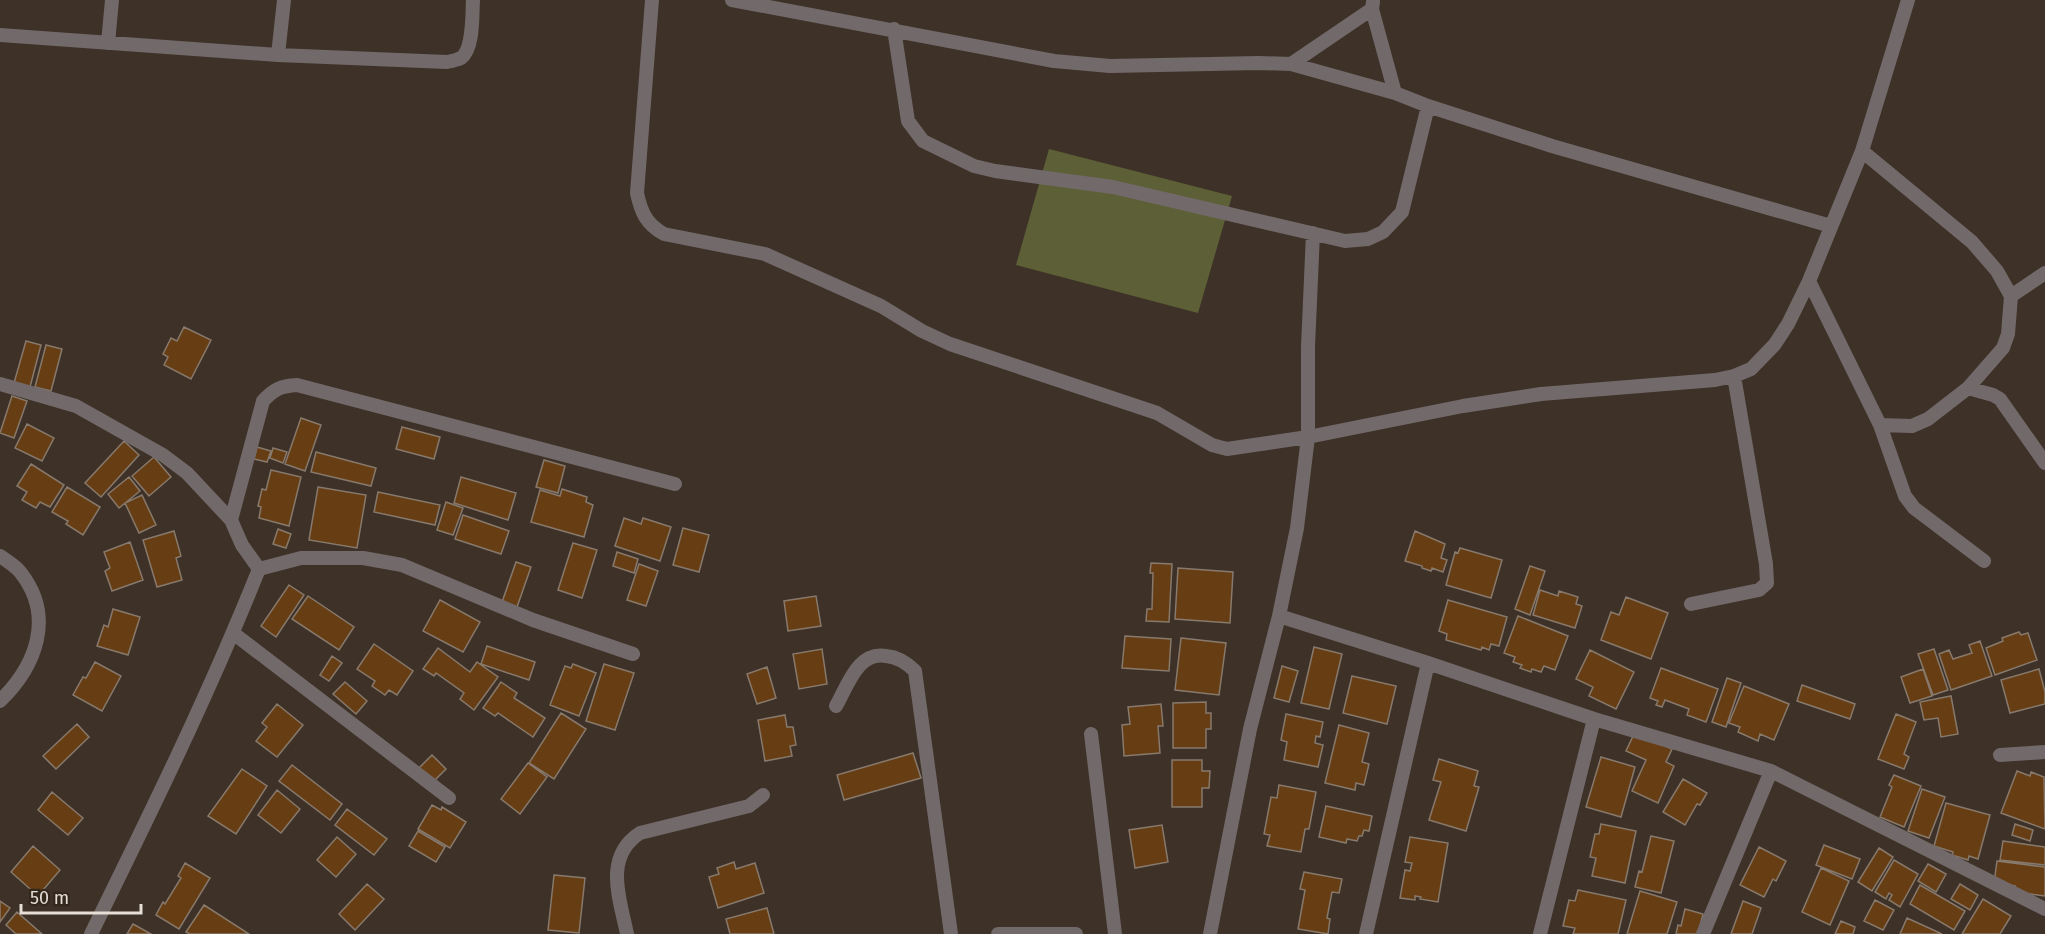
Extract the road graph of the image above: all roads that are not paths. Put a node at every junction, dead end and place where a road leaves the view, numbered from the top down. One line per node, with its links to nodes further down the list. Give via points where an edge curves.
1 (112, 0): 10 (street)
2 (284, 0): 11 (street)
3 (473, 0): 11 (street, via 470,38 464,56 458,60)
4 (652, 0): 25 (street, via 637,193 646,221 653,228 664,234 765,254 881,306 950,344 1157,413 1212,445 1227,449)
5 (732, 0): 8 (street)
6 (1908, 0): 15 (street)
7 (1372, 5): 12 (street); 13 (street)
8 (894, 29): 12 (street, via 1054,61 1110,66); 17 (street, via 908,121 923,141 975,166 995,171 1113,187)
9 (0, 35): 10 (street)
10 (108, 43): 11 (street)
11 (278, 55)
12 (1291, 64): 13 (street)
13 (1395, 93): 14 (street)
14 (1428, 106): 16 (street); 17 (street, via 1407,199 1393,223 1368,239 1345,241)
15 (1862, 151): 16 (street); 20 (street, via 1972,242 1997,271)
16 (1831, 226): 19 (street)
17 (1313, 233): 25 (street)
18 (2045, 273): 20 (street)
19 (1809, 281): 21 (street, via 1775,344 1751,369); 24 (street)
20 (2011, 296): 23 (street, via 2003,348)
21 (1734, 376): 25 (street, via 1541,394); 32 (street, via 1767,583 1759,590)
22 (0, 384): 28 (street, via 76,406 153,449 187,473)
23 (1968, 388): 24 (street, via 1928,419 1912,426); 26 (street, via 2000,399)
24 (1880, 425): 30 (street, via 1905,496 1914,508)
25 (1308, 437): 33 (street, via 1297,528)
26 (2045, 463)
27 (675, 484): 28 (street, via 297,385 283,386 263,401)
28 (231, 520): 31 (street)
29 (0, 556): 37 (street, via 20,571 34,593 40,624 32,657 15,686)
30 (1984, 561)
31 (259, 569): 34 (street); 35 (street, via 301,558 363,558 402,565 533,620)
32 (1691, 604)
33 (1279, 616): 36 (street); 53 (street, via 1250,729)
34 (233, 633): 45 (street); 47 (street)
35 (633, 654)
36 (1428, 663): 39 (street); 54 (street)
37 (0, 701)
38 (836, 706): 49 (street, via 853,674 875,654 908,663 915,671)
39 (1594, 719): 43 (street); 55 (street)
40 (1091, 734): 52 (street)
41 (2045, 752): 42 (street)
42 (2000, 755)
43 (1771, 771): 46 (street); 56 (street)
44 (763, 795): 48 (street, via 749,806 640,833 628,840 616,873)
45 (449, 798)
46 (2045, 909)
47 (91, 934)
48 (627, 934)
49 (951, 934)
50 (998, 934): 51 (street)
51 (1076, 934)
52 (1116, 934)
53 (1210, 934)
54 (1366, 934)
55 (1540, 934)
56 (1703, 934)

